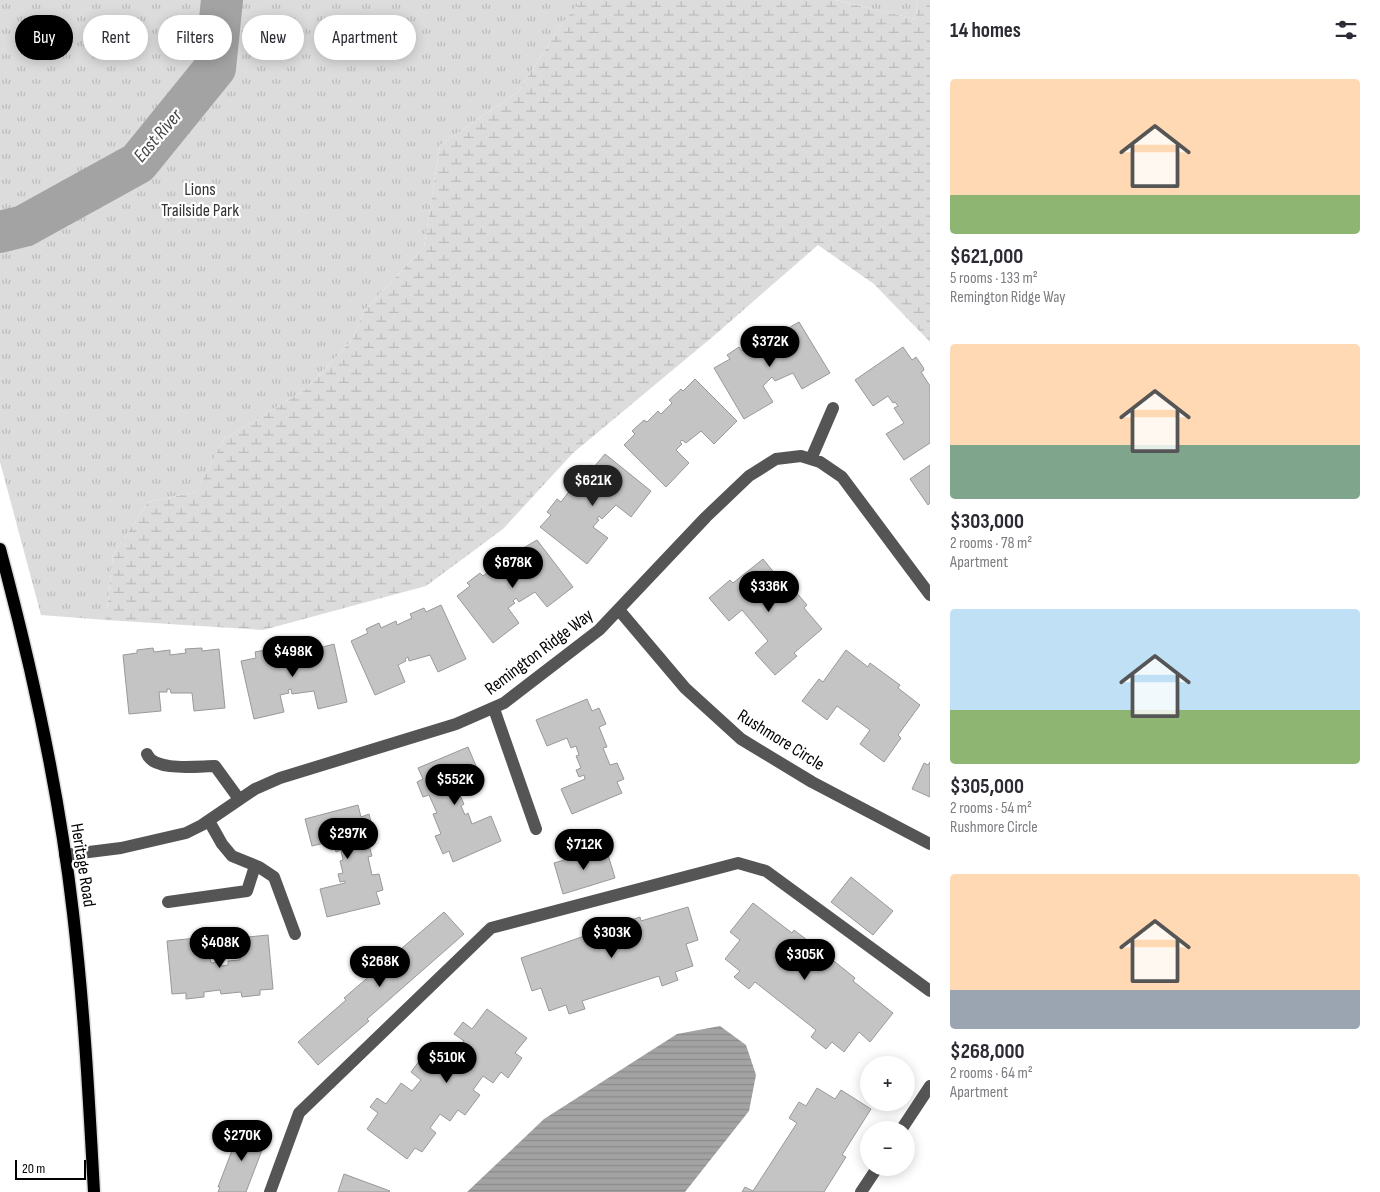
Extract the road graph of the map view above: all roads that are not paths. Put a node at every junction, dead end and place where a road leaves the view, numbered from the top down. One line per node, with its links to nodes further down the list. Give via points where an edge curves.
1 (833, 408): 2 (street)
2 (811, 459): 4 (street, Remington Ridge Way, via 836,471 848,483); 5 (street, Remington Ridge Way, via 794,455 776,459 749,476 677,545)
3 (0, 549): 12 (main road, Heritage Road, via 34,686)
4 (930, 595)
5 (619, 610): 6 (street, Remington Ridge Way, via 573,652); 11 (street, Rushmore Circle, via 686,688 741,739 812,782)
6 (494, 709): 8 (street, Remington Ridge Way, via 456,724 280,778); 10 (street)
7 (147, 754): 8 (street, via 153,763 164,766 215,766)
8 (239, 799): 9 (street, Remington Ridge Way)
9 (209, 821): 12 (street, Remington Ridge Way, via 194,830 166,839); 13 (street, via 226,850)
10 (536, 829)
11 (930, 844)
12 (65, 855): 20 (main road, Heritage Road, via 86,1042)
13 (255, 866): 14 (street, via 247,891); 15 (street, via 268,872 278,884)
14 (168, 902)
15 (295, 934)
16 (930, 991): 21 (street, via 766,871 738,863 491,928 300,1112)
17 (930, 1086): 18 (street)
18 (907, 1121)
19 (872, 1176): 22 (street)
20 (94, 1192)
21 (270, 1192)
22 (861, 1192)

